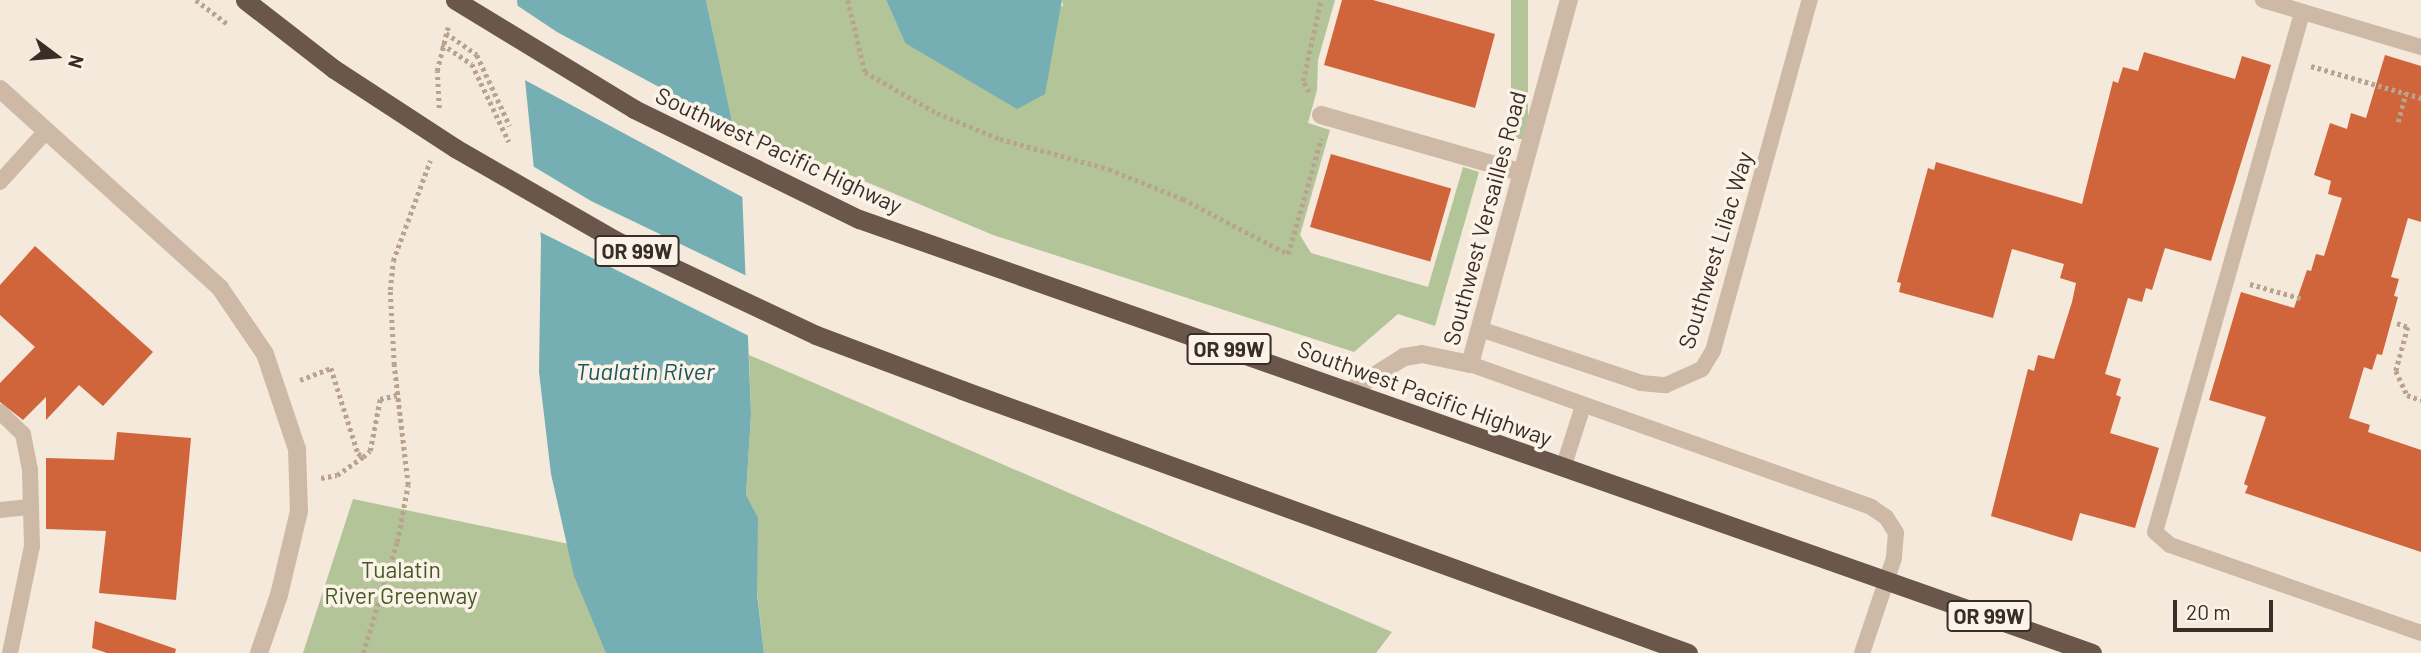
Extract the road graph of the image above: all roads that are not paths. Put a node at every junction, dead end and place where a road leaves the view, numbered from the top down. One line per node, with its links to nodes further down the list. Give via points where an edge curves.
1 (245, 0): 25 (highway, OR 99W, bridge, via 334,69 455,148 626,246 816,335)
2 (455, 0): 15 (highway, Southwest Pacific Highway / OR 99W, via 544,57 749,169 859,219)
3 (1570, 0): 11 (street, Southwest Versailles Road)
4 (1810, 0): 13 (lane, Southwest Lilac Way, via 1713,351 1702,369 1666,384 1641,383)
5 (2263, 0): 6 (lane)
6 (2302, 13): 7 (lane); 22 (lane, via 2155,532 2169,545)
7 (2421, 47)
8 (0, 89): 10 (street)
9 (1324, 116): 11 (street)
10 (47, 130): 12 (lane); 24 (street, via 220,288 246,320 279,388 297,449 299,511 279,595)
11 (1520, 172): 13 (street, Southwest Versailles Road)
12 (0, 182)
13 (1480, 329): 14 (street, Southwest Versailles Road)
14 (1470, 364): 15 (street, Southwest Versailles Road, via 1422,354 1404,357); 16 (lane)
15 (1350, 391): 18 (highway, Southwest Pacific Highway / OR 99W)
16 (1583, 406): 18 (lane); 21 (lane, via 1871,507 1886,517 1896,533)
17 (0, 412): 19 (lane, via 23,434)
18 (1563, 468): 21 (highway, Southwest Pacific Highway / OR 99W)
19 (31, 506): 20 (lane); 23 (lane, via 32,546)
20 (0, 510)
21 (1887, 579): 26 (lane); 27 (highway, Southwest Pacific Highway / OR 99W)
22 (2421, 633)
23 (10, 653)
24 (259, 653)
25 (1688, 653)
26 (1862, 653)
27 (2092, 653)

